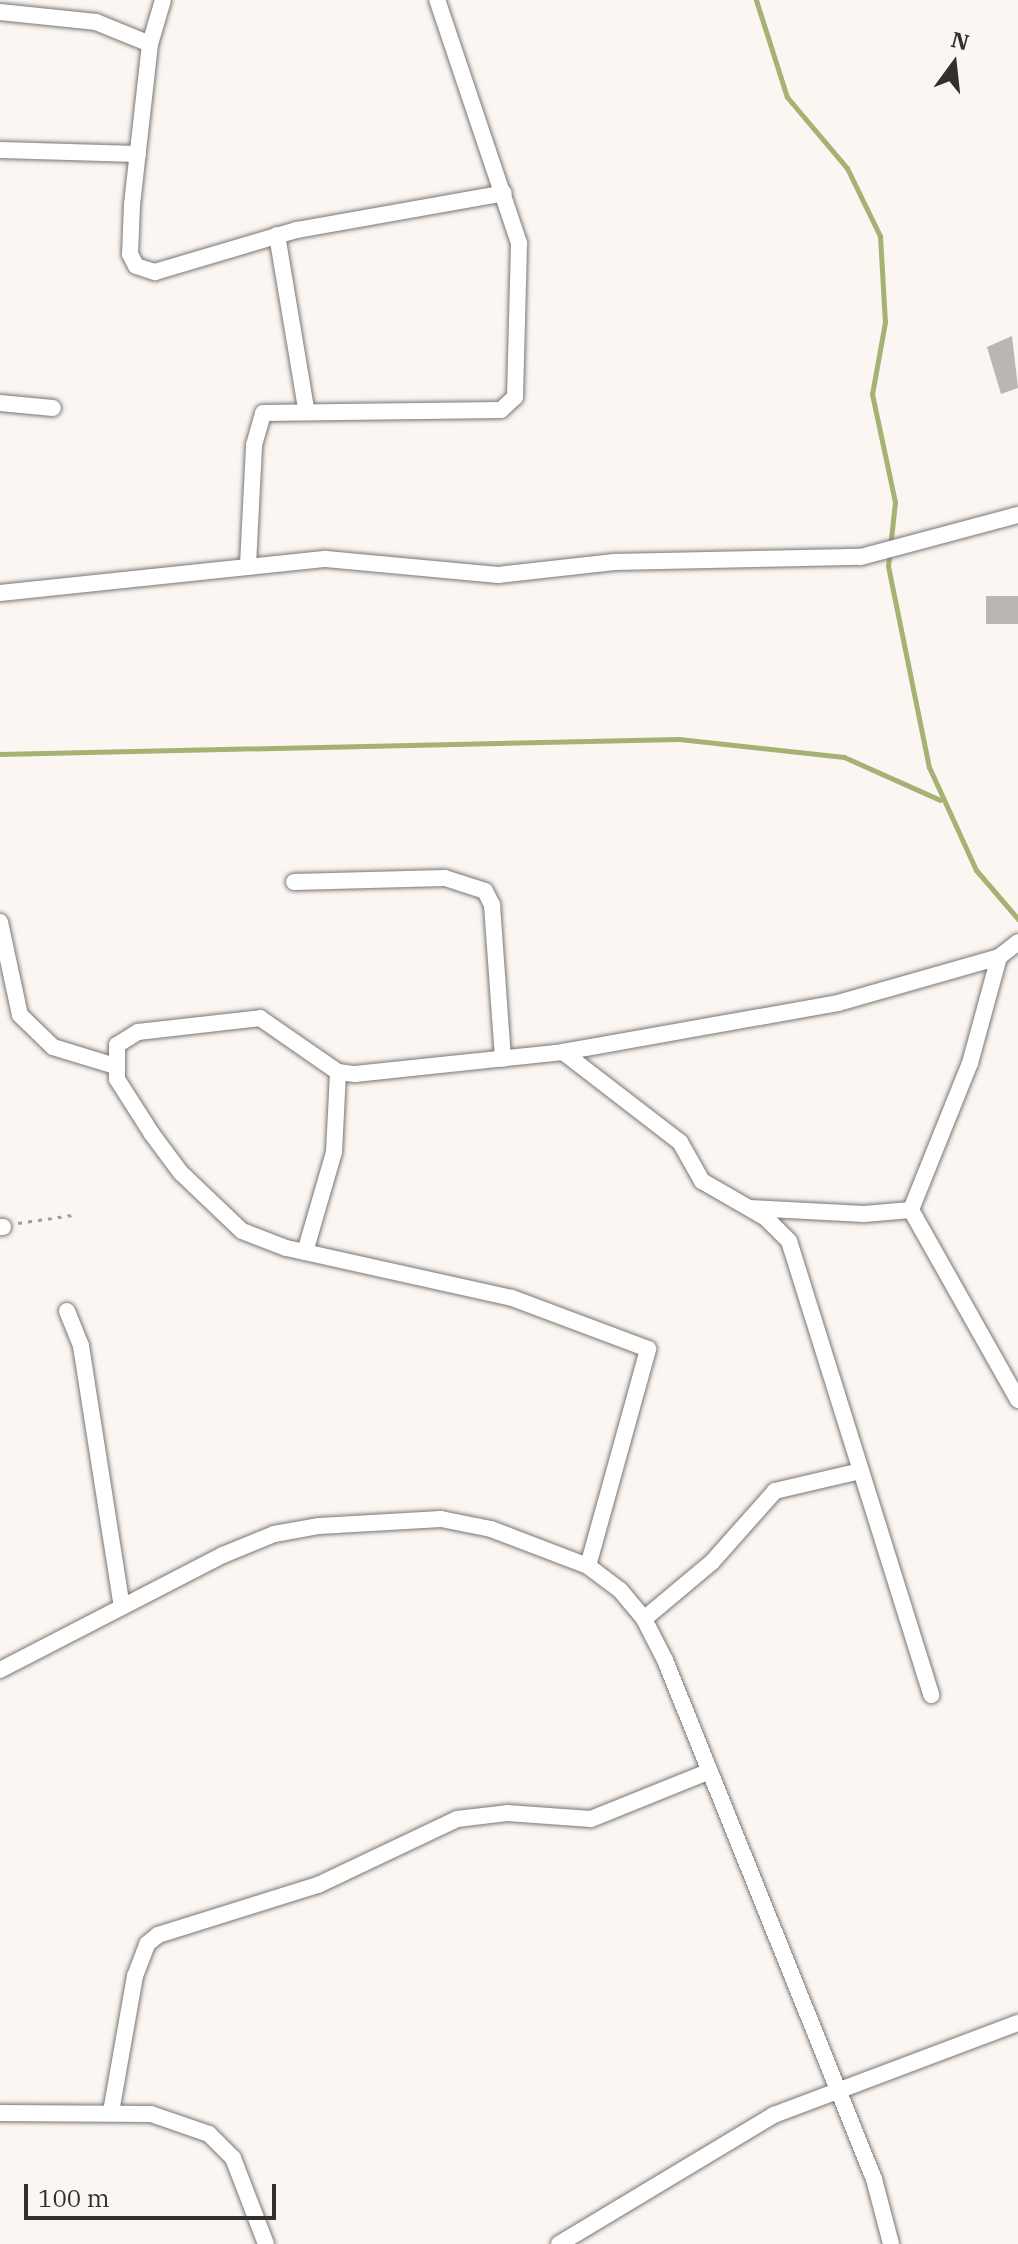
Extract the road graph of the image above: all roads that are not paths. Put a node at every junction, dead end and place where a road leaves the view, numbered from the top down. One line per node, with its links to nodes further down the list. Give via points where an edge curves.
1 (163, 0): 4 (street)
2 (437, 0): 7 (street)
3 (0, 12): 4 (street, via 96,22)
4 (150, 44): 6 (street)
5 (0, 150): 6 (street)
6 (138, 154): 8 (street, via 130,237 136,266 155,272)
7 (504, 193): 8 (street); 11 (street, via 521,273 512,404 501,410)
8 (277, 235): 11 (street)
9 (0, 403): 10 (street)
10 (53, 408)
11 (306, 409): 13 (street, via 271,408 259,419)
12 (1018, 515): 13 (street, via 861,557 614,562 498,575 339,559)
13 (248, 565): 14 (street)
14 (0, 593)
15 (294, 882): 20 (street, via 445,878 485,891 492,905)
16 (0, 922): 21 (street, via 20,1015 53,1047)
17 (1018, 942): 18 (street)
18 (999, 957): 19 (street, via 773,1019); 24 (street, via 970,1063)
19 (563, 1052): 20 (street); 23 (street, via 680,1142 702,1181)
20 (503, 1059): 22 (street)
21 (112, 1065): 22 (street, via 117,1045 138,1032 260,1018); 25 (street, via 152,1134 209,1204 242,1231)
22 (338, 1072): 25 (street, via 334,1152)
23 (749, 1208): 24 (street); 28 (street, via 789,1241 813,1302)
24 (911, 1210): 27 (street)
25 (305, 1252): 29 (street, via 512,1298 648,1349)
26 (67, 1311): 30 (street, via 81,1346)
27 (1018, 1400)
28 (856, 1472): 31 (street, via 775,1491 712,1562); 33 (street)
29 (588, 1566): 30 (street, via 491,1529 441,1519 391,1518 274,1534); 31 (street, via 620,1590)
30 (122, 1607): 32 (street)
31 (644, 1619): 34 (street)
32 (0, 1670)
33 (931, 1695)
34 (710, 1771): 36 (street); 37 (street, via 591,1819 507,1813 457,1819 318,1885 158,1935 147,1944 135,1976)
35 (1018, 2023): 36 (street)
36 (839, 2089): 40 (street, via 733,2137); 41 (street, via 874,2179)
37 (111, 2112): 38 (street); 39 (street, via 182,2121 209,2134 233,2158)
38 (0, 2113)
39 (266, 2244)
40 (559, 2244)
41 (891, 2244)

